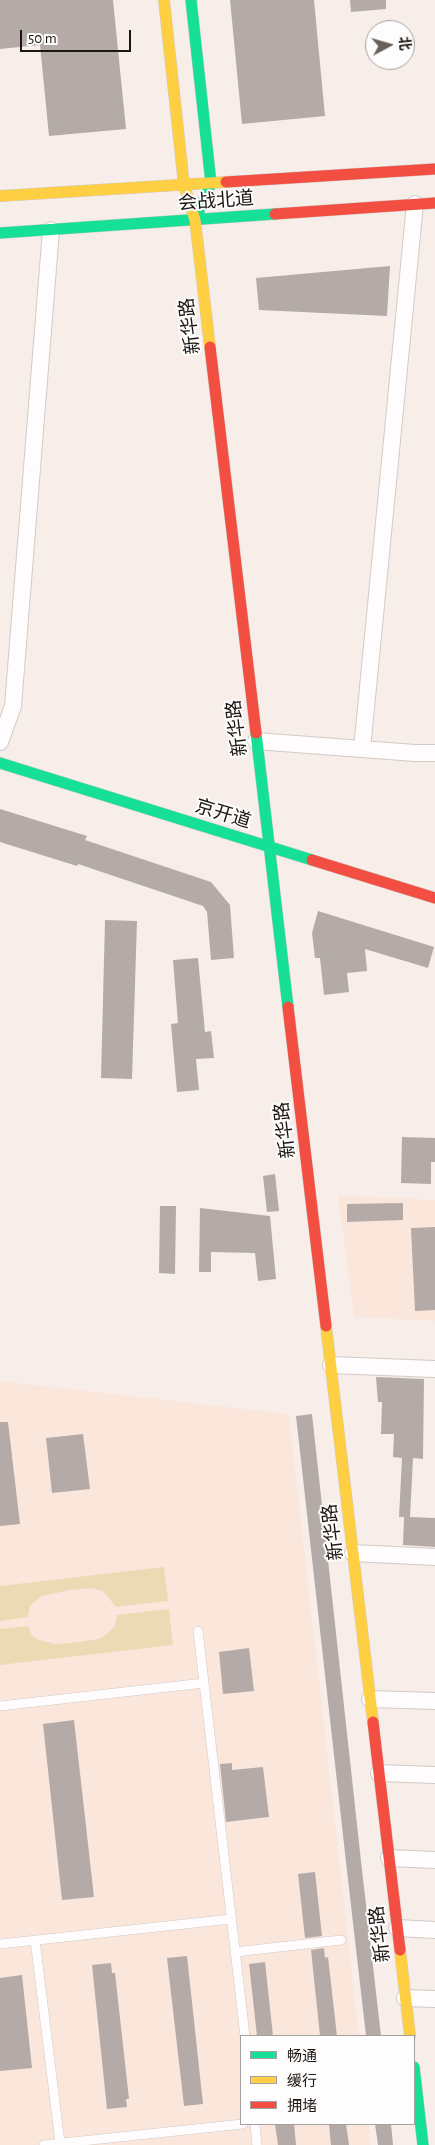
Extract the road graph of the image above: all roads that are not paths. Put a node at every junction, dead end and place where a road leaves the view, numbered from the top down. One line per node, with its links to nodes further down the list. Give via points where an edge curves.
1 (164, 0): 5 (main road, 新华路)
2 (192, 0): 4 (main road)
3 (435, 169): 4 (main road, 会战北道)
4 (212, 183): 5 (main road, 会战北道); 9 (main road)
5 (184, 184): 6 (main road, 会战北道); 9 (main road, 新华路)
6 (0, 196)
7 (435, 203): 8 (main road, 会战北道)
8 (415, 204): 9 (main road, 会战北道); 14 (street)
9 (195, 220): 10 (main road, 会战北道); 12 (main road, 新华路)
10 (51, 230): 11 (main road, 会战北道); 13 (street, via 13,706)
11 (0, 233)
12 (256, 741): 14 (street); 17 (main road, 新华路)
13 (0, 742)
14 (362, 749): 15 (street)
15 (435, 752)
16 (0, 763): 17 (main road, 京开道)
17 (269, 847): 18 (main road, 京开道); 19 (main road, 新华路)
18 (435, 898)
19 (330, 1365): 20 (street); 21 (main road, 新华路)
20 (435, 1368)
21 (353, 1553): 22 (street); 25 (main road, 新华路)
22 (435, 1557)
23 (198, 1631): 24 (lane)
24 (204, 1684): 27 (lane); 32 (lane)
25 (370, 1699): 26 (street); 28 (main road, 新华路)
26 (435, 1702)
27 (0, 1706)
28 (379, 1773): 29 (street); 30 (main road, 新华路)
29 (435, 1775)
30 (389, 1858): 31 (street); 33 (main road, 新华路)
31 (435, 1860)
32 (231, 1919): 35 (lane); 38 (lane)
33 (398, 1928): 34 (street); 39 (main road, 新华路)
34 (435, 1930)
35 (35, 1940): 37 (lane); 47 (lane)
36 (341, 1940): 38 (lane)
37 (0, 1944)
38 (235, 1952): 41 (lane)
39 (406, 1998): 40 (street); 42 (main road, 新华路)
40 (435, 1999)
41 (245, 2035)
42 (410, 2035)
43 (415, 2070): 44 (main road)
44 (427, 2109): 50 (main road)
45 (240, 2124): 47 (lane)
46 (255, 2125): 49 (lane)
47 (60, 2143): 48 (lane)
48 (44, 2145)
49 (258, 2145)
50 (423, 2145)

